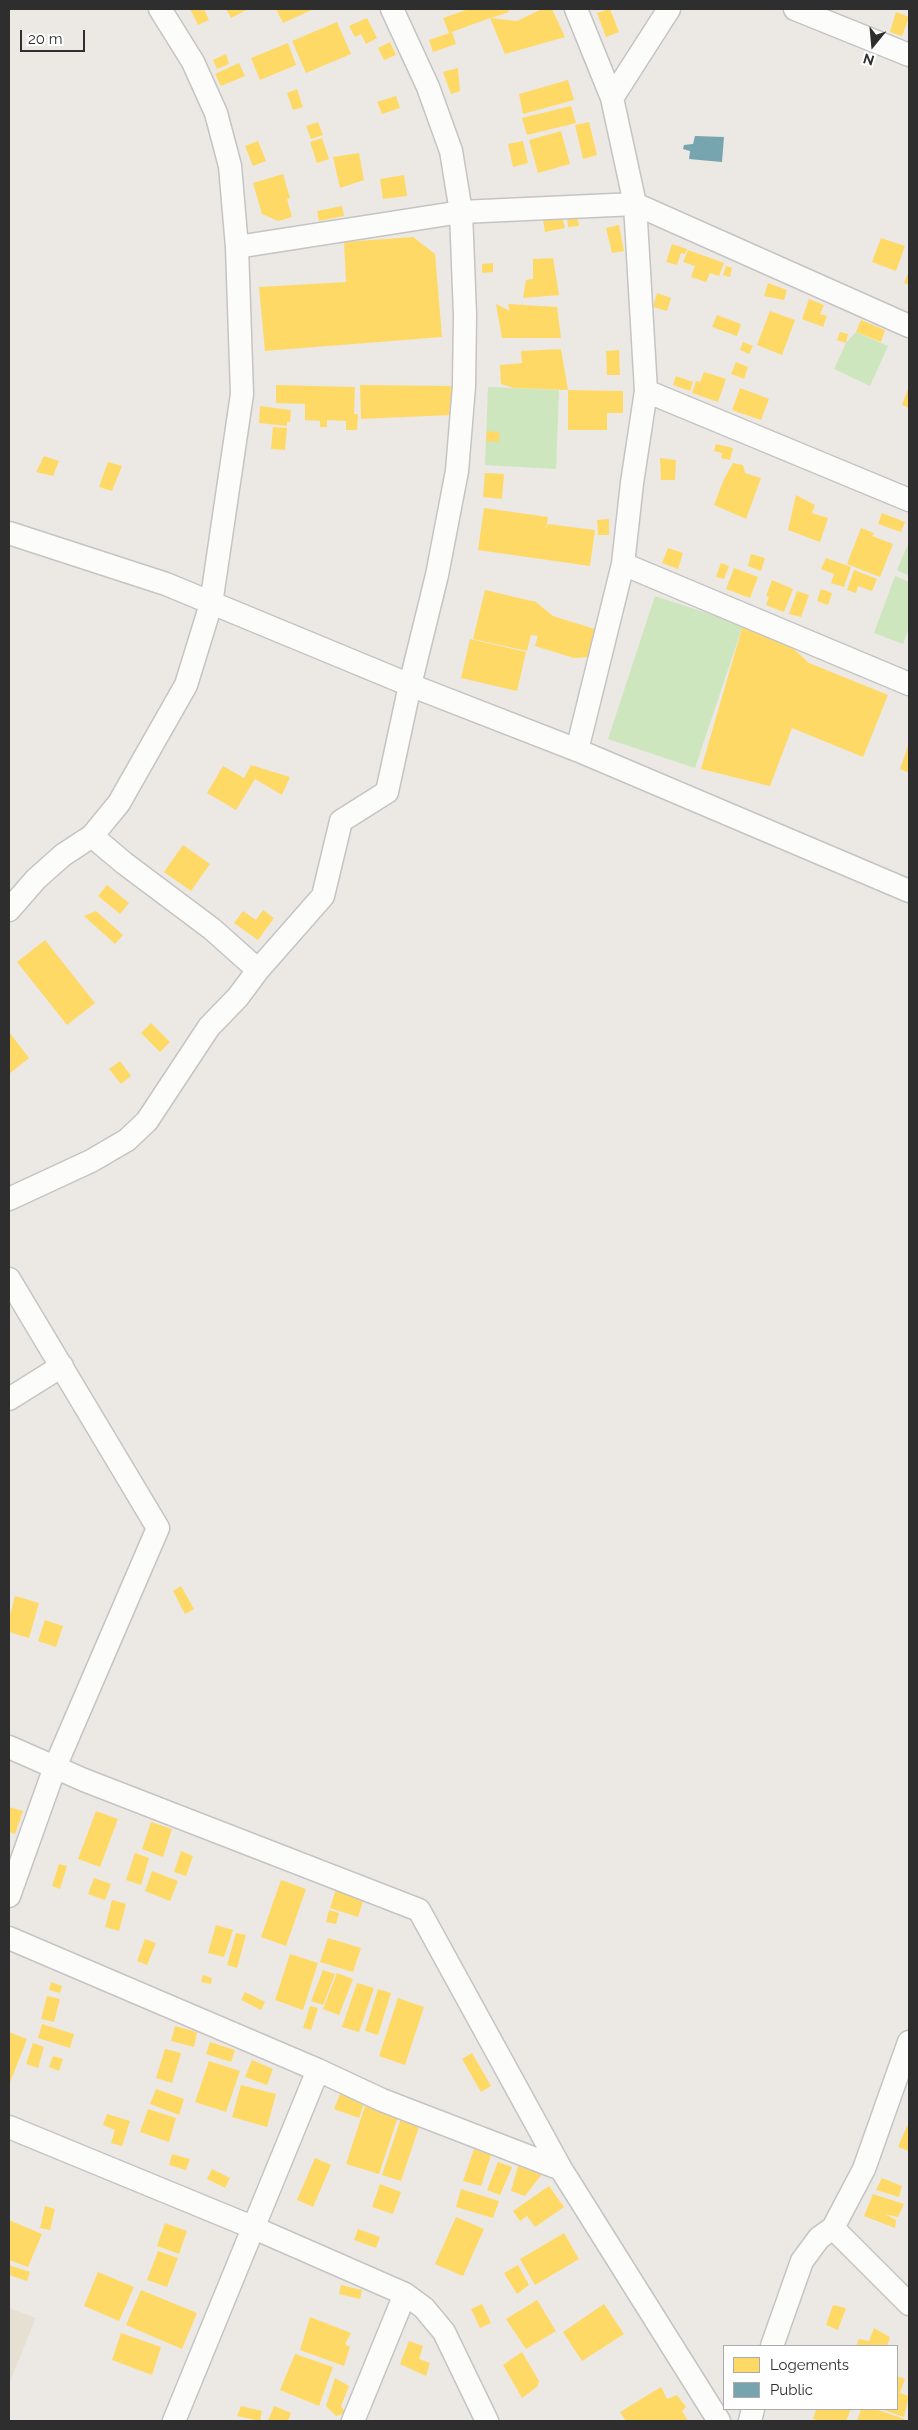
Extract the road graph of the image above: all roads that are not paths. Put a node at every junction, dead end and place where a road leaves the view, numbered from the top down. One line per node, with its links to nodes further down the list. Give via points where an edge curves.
1 (160, 9): 10 (street, via 193,62 216,114 230,166)
2 (392, 9): 9 (street, via 428,87 451,151)
3 (576, 9): 7 (street)
4 (669, 9): 7 (street)
5 (795, 9): 6 (street)
6 (909, 55)
7 (612, 98): 8 (street)
8 (635, 204): 9 (street); 11 (street); 12 (street)
9 (462, 212): 10 (street); 18 (street, via 464,386 457,471 437,575)
10 (237, 247): 16 (street, via 242,394)
11 (909, 326)
12 (646, 391): 13 (street); 15 (street)
13 (909, 500)
14 (9, 532): 16 (street, via 166,584)
15 (623, 564): 17 (street); 19 (street)
16 (211, 604): 18 (street); 20 (street, via 186,685 119,803)
17 (909, 684)
18 (410, 685): 19 (street); 23 (street, via 387,792 341,821 323,896)
19 (577, 750): 21 (street)
20 (92, 836): 22 (street, via 62,855); 23 (street, via 212,929)
21 (909, 891)
22 (9, 910)
23 (258, 970): 24 (street, via 238,997 209,1026 162,1101 127,1140 91,1161)
24 (9, 1199)
25 (9, 1279): 26 (street)
26 (62, 1366): 27 (street); 29 (street, via 158,1528)
27 (9, 1399)
28 (9, 1747): 29 (street)
29 (56, 1767): 30 (street); 35 (street, via 419,1910)
30 (9, 1896)
31 (9, 1938): 33 (street)
32 (909, 2042): 37 (street, via 864,2169)
33 (318, 2070): 35 (street, via 382,2100); 36 (street)
34 (9, 2127): 36 (street)
35 (561, 2169): 44 (street)
36 (252, 2227): 38 (street); 41 (street)
37 (833, 2228): 39 (street); 40 (street, via 820,2238 802,2261)
38 (405, 2294): 42 (street); 43 (street, via 424,2308 444,2332)
39 (909, 2304)
40 (772, 2345)
41 (174, 2421)
42 (353, 2421)
43 (487, 2421)
44 (719, 2421)

